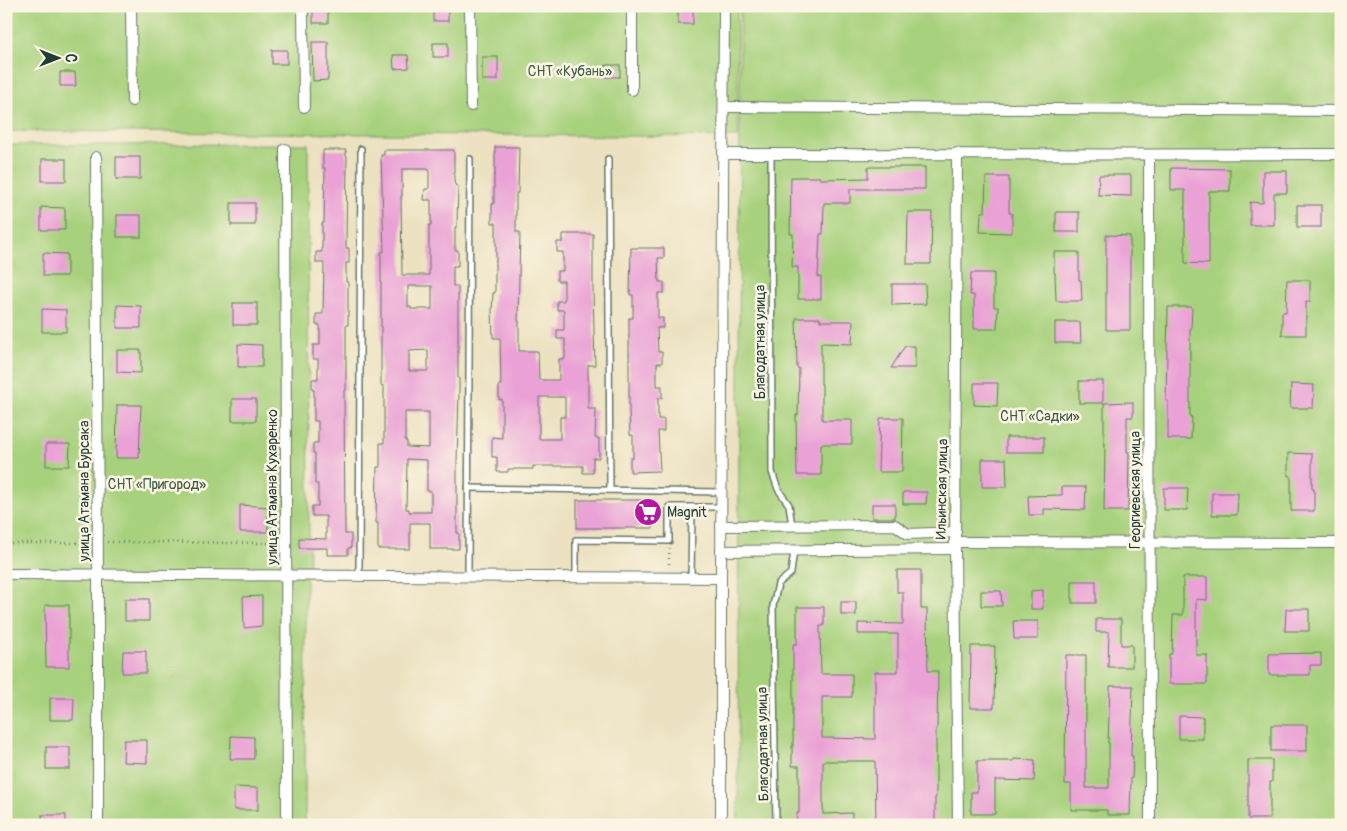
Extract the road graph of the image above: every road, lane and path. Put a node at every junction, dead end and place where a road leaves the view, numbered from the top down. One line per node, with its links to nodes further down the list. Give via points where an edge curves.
1 (131, 6): 7 (street)
2 (303, 6): 9 (street)
3 (470, 6): 8 (street)
4 (632, 6): 6 (street)
5 (724, 6): 10 (street)
6 (632, 90)
7 (132, 101)
8 (471, 106)
9 (304, 107)
10 (724, 107): 11 (street); 14 (street)
11 (1341, 110)
12 (285, 149): 31 (street, улица Атамана Кухаренко)
13 (361, 149): 40 (lane)
14 (723, 154): 15 (street); 24 (street)
15 (771, 154): 16 (street); 28 (lane, Благодатная улица, via 772,472 789,505)
16 (957, 154): 18 (street); 29 (street, Ильинская улица)
17 (1341, 154): 18 (street)
18 (1149, 155): 32 (street, Георгиевская улица)
19 (96, 157): 30 (street, улица Атамана Бурсака)
20 (470, 158): 22 (lane)
21 (608, 159): 23 (lane)
22 (468, 488): 23 (lane); 41 (lane)
23 (610, 490): 24 (lane)
24 (721, 492): 26 (street)
25 (692, 507): 26 (lane); 42 (lane, via 670,507 669,542 576,540); 43 (lane)
26 (721, 507): 27 (street)
27 (721, 526): 28 (street); 36 (street)
28 (792, 526): 29 (street, via 895,525 908,534)
29 (955, 541): 32 (street); 35 (street); 49 (street, Ильинская улица)
30 (97, 542): 31 (path); 34 (path); 38 (street, улица Атамана Бурсака)
31 (286, 543): 39 (street, улица Атамана Кухаренко)
32 (1148, 543): 33 (street); 50 (street, Георгиевская улица)
33 (1341, 543)
34 (6, 544)
35 (794, 550): 36 (street); 48 (lane, Благодатная улица, via 791,573 778,584 772,606)
36 (721, 551): 44 (street)
37 (6, 574): 38 (street)
38 (98, 574): 39 (street); 45 (street, улица Атамана Бурсака)
39 (287, 576): 40 (street); 46 (street, улица Атамана Кухаренко)
40 (359, 576): 41 (street)
41 (468, 577): 42 (street)
42 (576, 578): 43 (street)
43 (691, 578): 44 (street)
44 (721, 578): 47 (street)
45 (98, 825)
46 (287, 825)
47 (721, 825)
48 (776, 825)
49 (958, 825)
50 (1150, 825)

